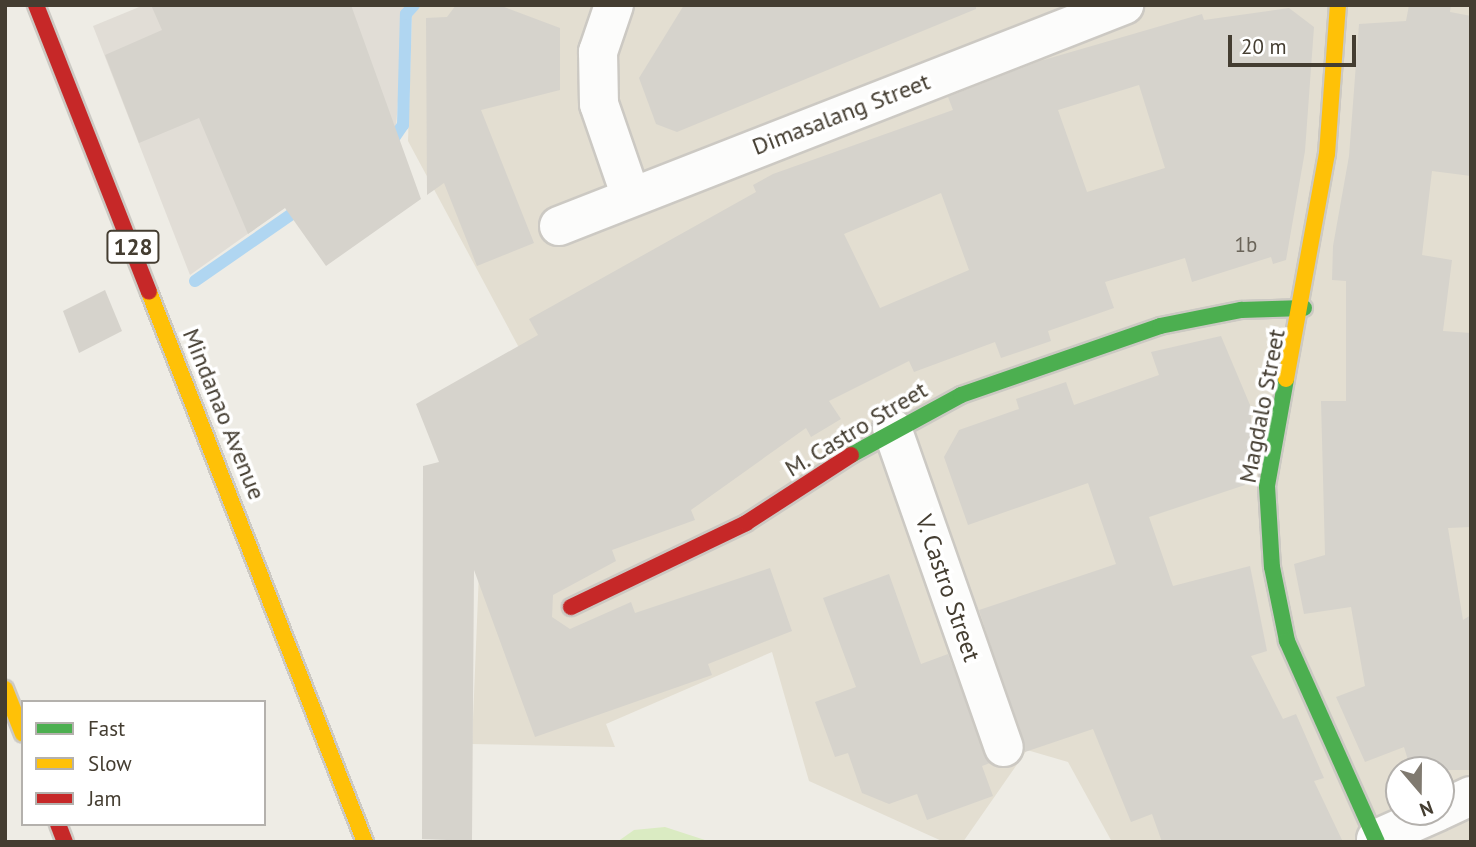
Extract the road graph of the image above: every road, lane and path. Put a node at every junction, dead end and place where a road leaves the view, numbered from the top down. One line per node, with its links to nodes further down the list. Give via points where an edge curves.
1 (36, 5): 17 (street, Mindanao Avenue / 128)
2 (614, 5): 5 (street, via 598,52 599,104)
3 (1124, 5): 5 (street, Dimasalang Street)
4 (1338, 5): 7 (street, Magdalo Street, via 1327,154)
5 (631, 197): 6 (street, Dimasalang Street)
6 (559, 226)
7 (1304, 308): 8 (street, M. Castro Street, via 1241,310 1160,326 961,395); 16 (street, Magdalo Street, via 1267,486 1272,568 1306,691)
8 (892, 428): 9 (street, M. Castro Street, via 746,523); 12 (street, V. Castro Street)
9 (571, 607)
10 (5, 689): 11 (street)
11 (21, 729)
12 (1004, 747)
13 (1471, 796): 14 (street)
14 (1455, 804)
15 (1408, 826): 16 (street)
16 (1376, 841)
17 (365, 842)

